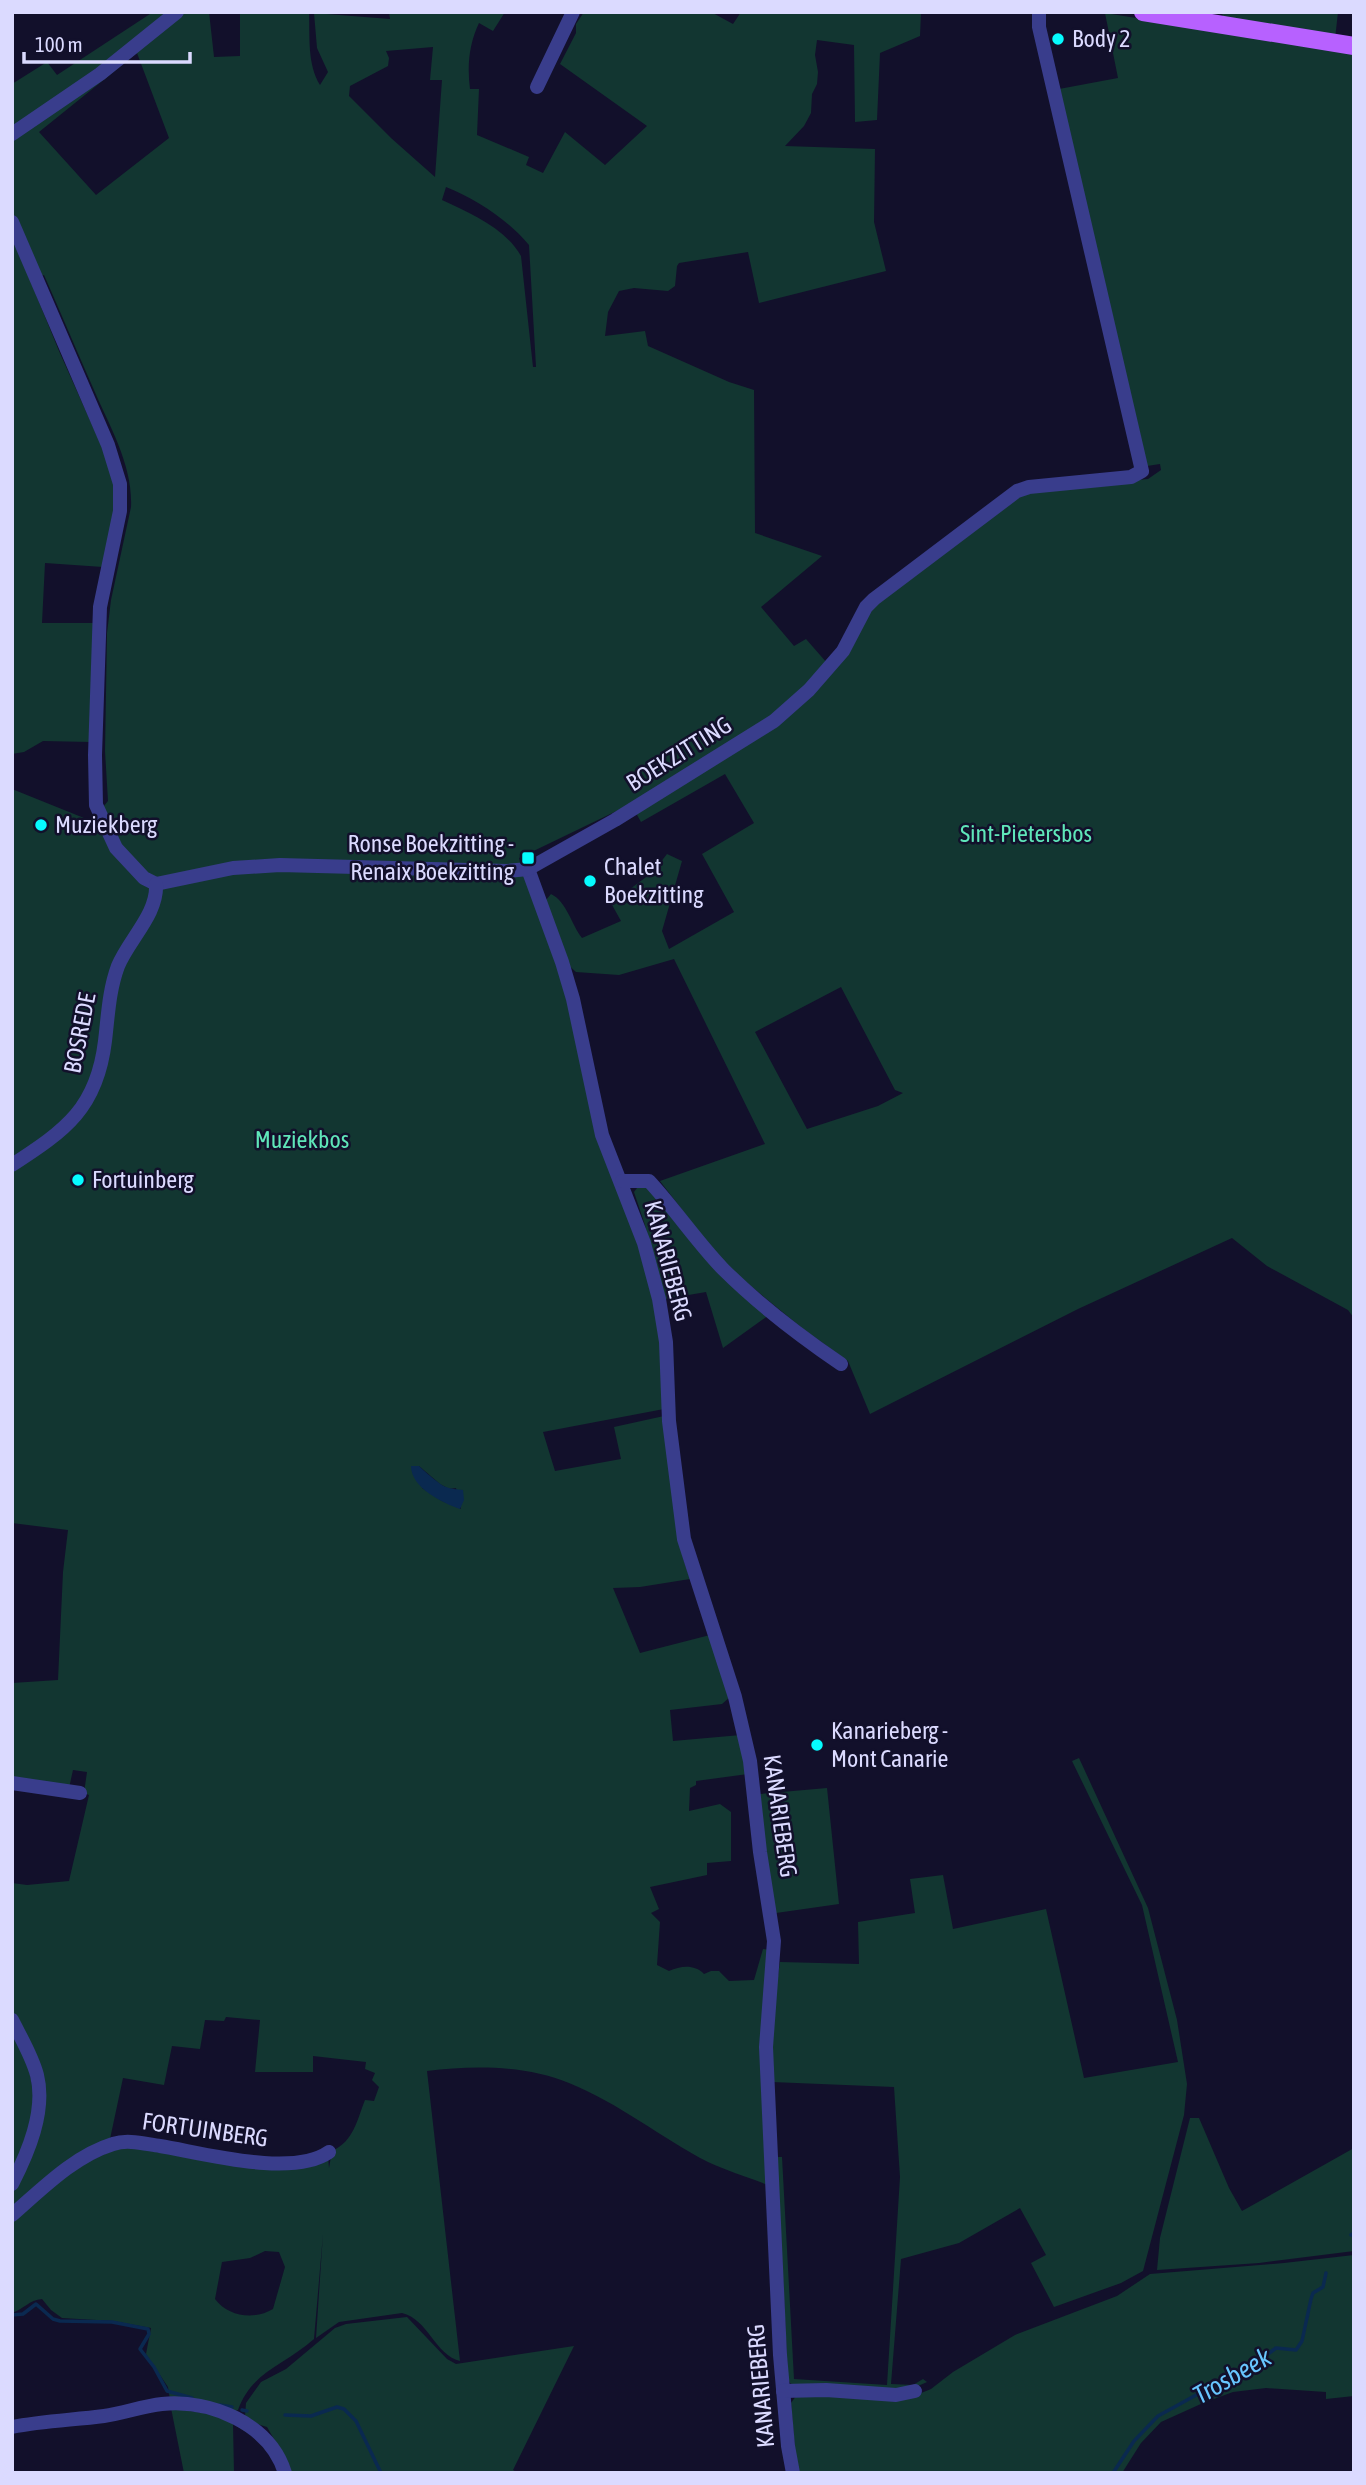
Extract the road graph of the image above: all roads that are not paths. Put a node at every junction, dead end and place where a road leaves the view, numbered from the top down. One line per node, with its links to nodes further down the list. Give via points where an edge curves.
1 (177, 12): 7 (street, via 100,74)
2 (573, 12): 6 (street)
3 (1039, 12): 9 (street, BOEKZITTING, via 1142,471 1131,477 1017,491 874,599 843,651 809,690 774,720)
4 (1143, 12): 5 (main road)
5 (1354, 46)
6 (537, 87)
7 (12, 134)
8 (12, 222): 10 (street, via 108,445 120,484 120,512 100,615 96,805 116,848 144,878)
9 (528, 869): 10 (street, BOEKZITTING, via 253,866); 12 (street, via 569,987 602,1135)
10 (156, 884): 11 (street, BOSREDE, via 156,899 114,980 102,1059 87,1101 57,1134)
11 (12, 1165)
12 (622, 1181): 13 (street, via 649,1181 723,1269 805,1340); 21 (street, KANARIEBERG, via 659,1299 684,1539 743,1727 773,1927 766,2047)
13 (841, 1364)
14 (12, 1783): 15 (street)
15 (80, 1793)
16 (12, 2020): 18 (street, via 36,2070 39,2096 32,2137)
17 (329, 2152): 19 (street, FORTUINBERG, via 275,2164 116,2143 65,2172)
18 (12, 2185)
19 (12, 2215)
20 (915, 2391): 21 (street, via 897,2395)
21 (783, 2392): 24 (street, KANARIEBERG)
22 (12, 2427): 23 (street, via 163,2404 194,2405 235,2417 259,2432 271,2444)
23 (285, 2473)
24 (793, 2473)

